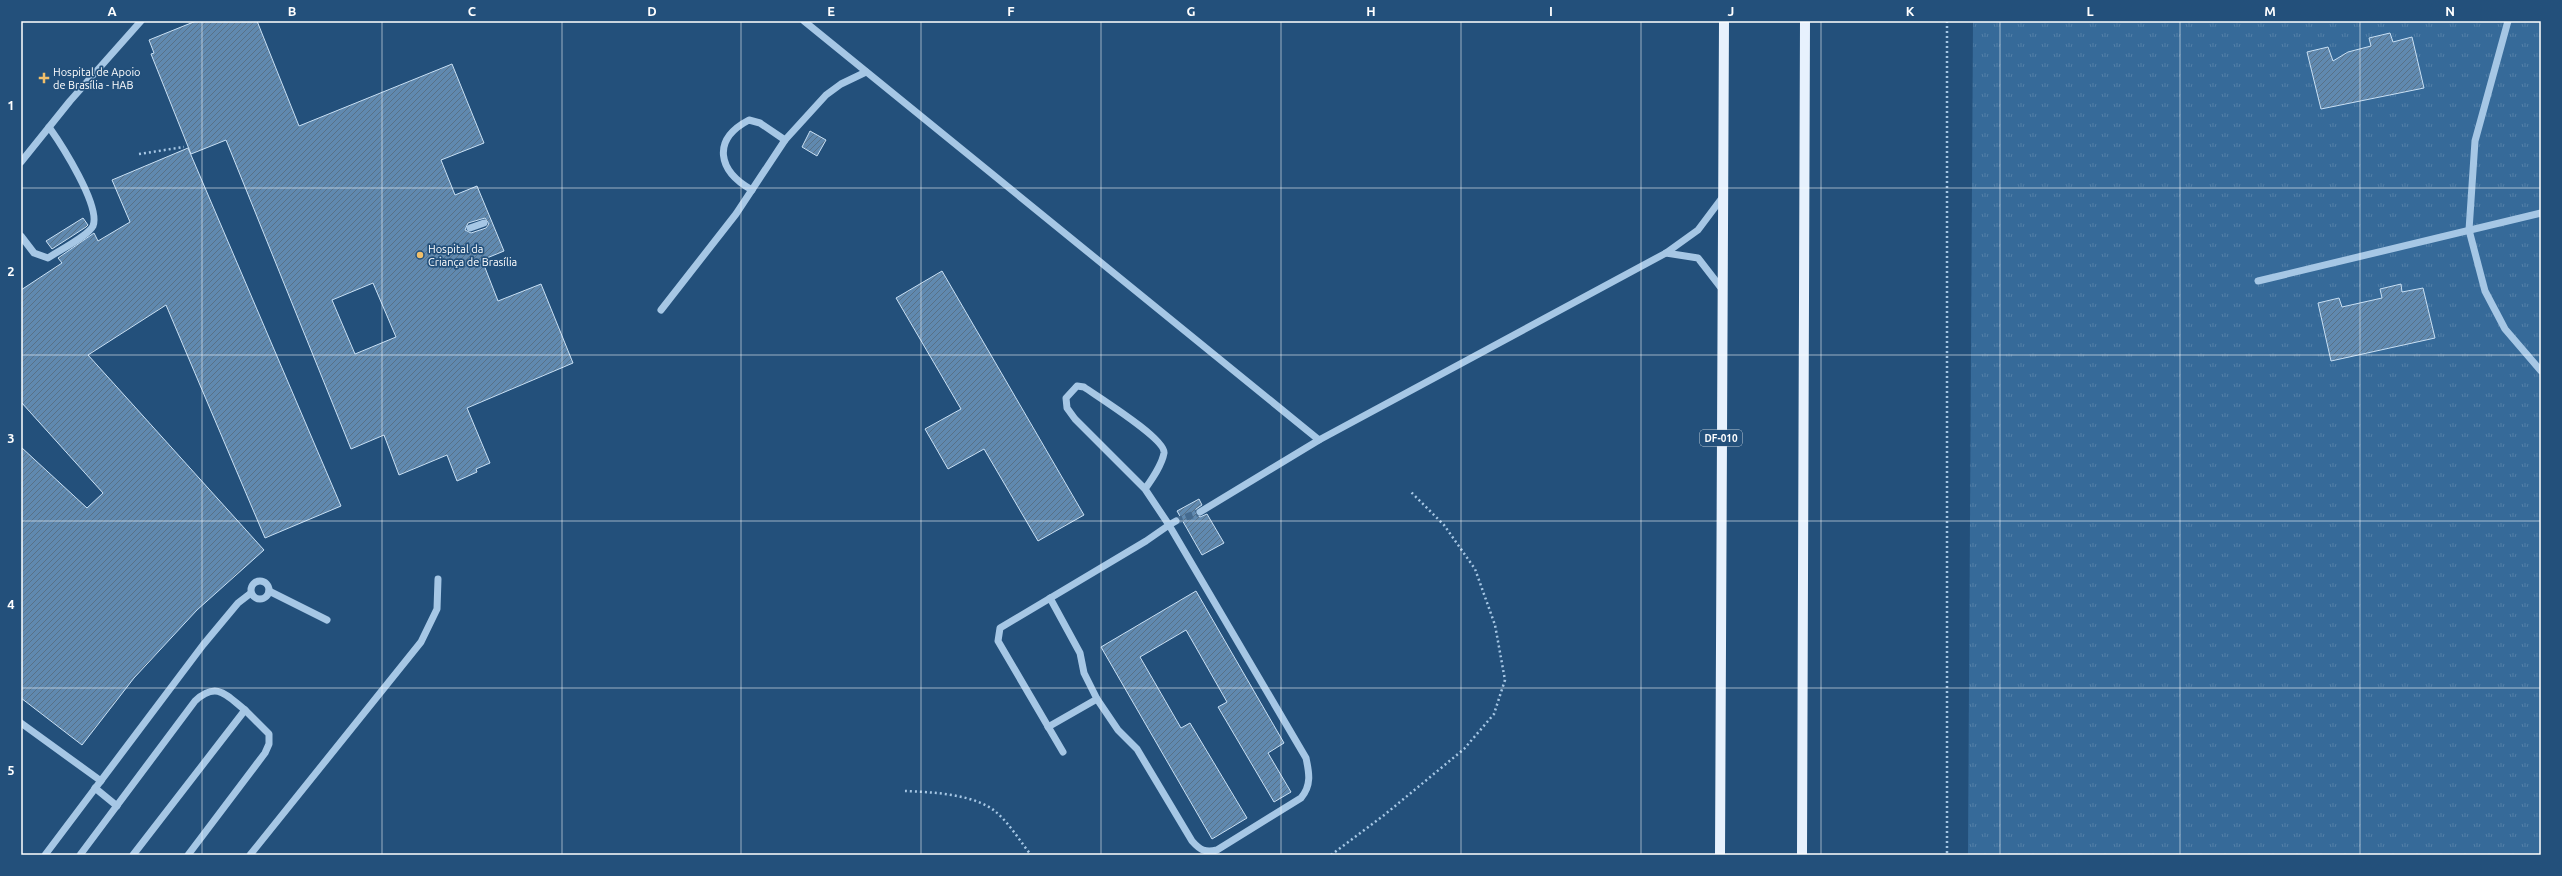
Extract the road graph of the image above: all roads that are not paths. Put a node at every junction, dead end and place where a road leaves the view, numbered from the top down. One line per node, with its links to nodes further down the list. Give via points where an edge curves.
1 (141, 21): 7 (street)
2 (804, 21): 6 (street)
3 (1724, 21): 11 (main road, DF-010)
4 (1805, 21): 46 (main road)
5 (2508, 21): 15 (street, via 2476,141)
6 (866, 72): 8 (street, via 826,94); 22 (street)
7 (50, 127): 9 (street); 16 (street, via 79,174 94,216 93,226 48,258 34,253)
8 (785, 140): 10 (street); 10 (street, via 760,123 749,120 738,126 725,142 723,159 728,173)
9 (21, 162)
10 (752, 190): 20 (street)
11 (1722, 198): 17 (street, via 1698,230); 19 (main road, DF-010)
12 (2541, 213): 15 (street)
13 (484, 223): 14 (street)
14 (470, 228)
15 (2469, 230): 18 (street); 21 (street, via 2485,291 2505,329)
16 (21, 236)
17 (1666, 253): 19 (street, via 1698,258); 22 (street)
18 (2258, 281)
19 (1722, 289): 45 (main road, DF-010)
20 (661, 310)
21 (2541, 371)
22 (1319, 440): 24 (street)
23 (1145, 489): 23 (street, via 1164,453 1163,445 1084,387 1077,386 1066,398 1071,413); 26 (street)
24 (1200, 512)
25 (1176, 521): 26 (street)
26 (1168, 525): 30 (street, via 1146,541); 32 (street, via 1306,758 1309,772 1306,792 1301,798 1217,850 1200,850 1192,841 1137,749 1118,730)
27 (438, 580): 44 (street, via 437,609 421,642)
28 (269, 591): 29 (street, via 263,598 258,599); 29 (street, via 261,581 253,584); 31 (street)
29 (251, 593): 37 (street, via 238,602 203,645)
30 (1050, 598): 32 (street, via 1080,653 1084,673); 35 (street, via 1010,621 1000,628 998,633 998,641)
31 (327, 620)
32 (1097, 699): 35 (street)
33 (245, 710): 39 (street, via 222,692 214,690 203,693); 42 (street); 43 (street, via 269,734 269,744 265,753)
34 (21, 723): 37 (street)
35 (1048, 727): 36 (street)
36 (1063, 752)
37 (101, 781): 38 (street)
38 (95, 788): 39 (street); 40 (street)
39 (117, 806): 41 (street)
40 (45, 855)
41 (80, 855)
42 (133, 855)
43 (188, 855)
44 (250, 855)
45 (1720, 855)
46 (1802, 855)

